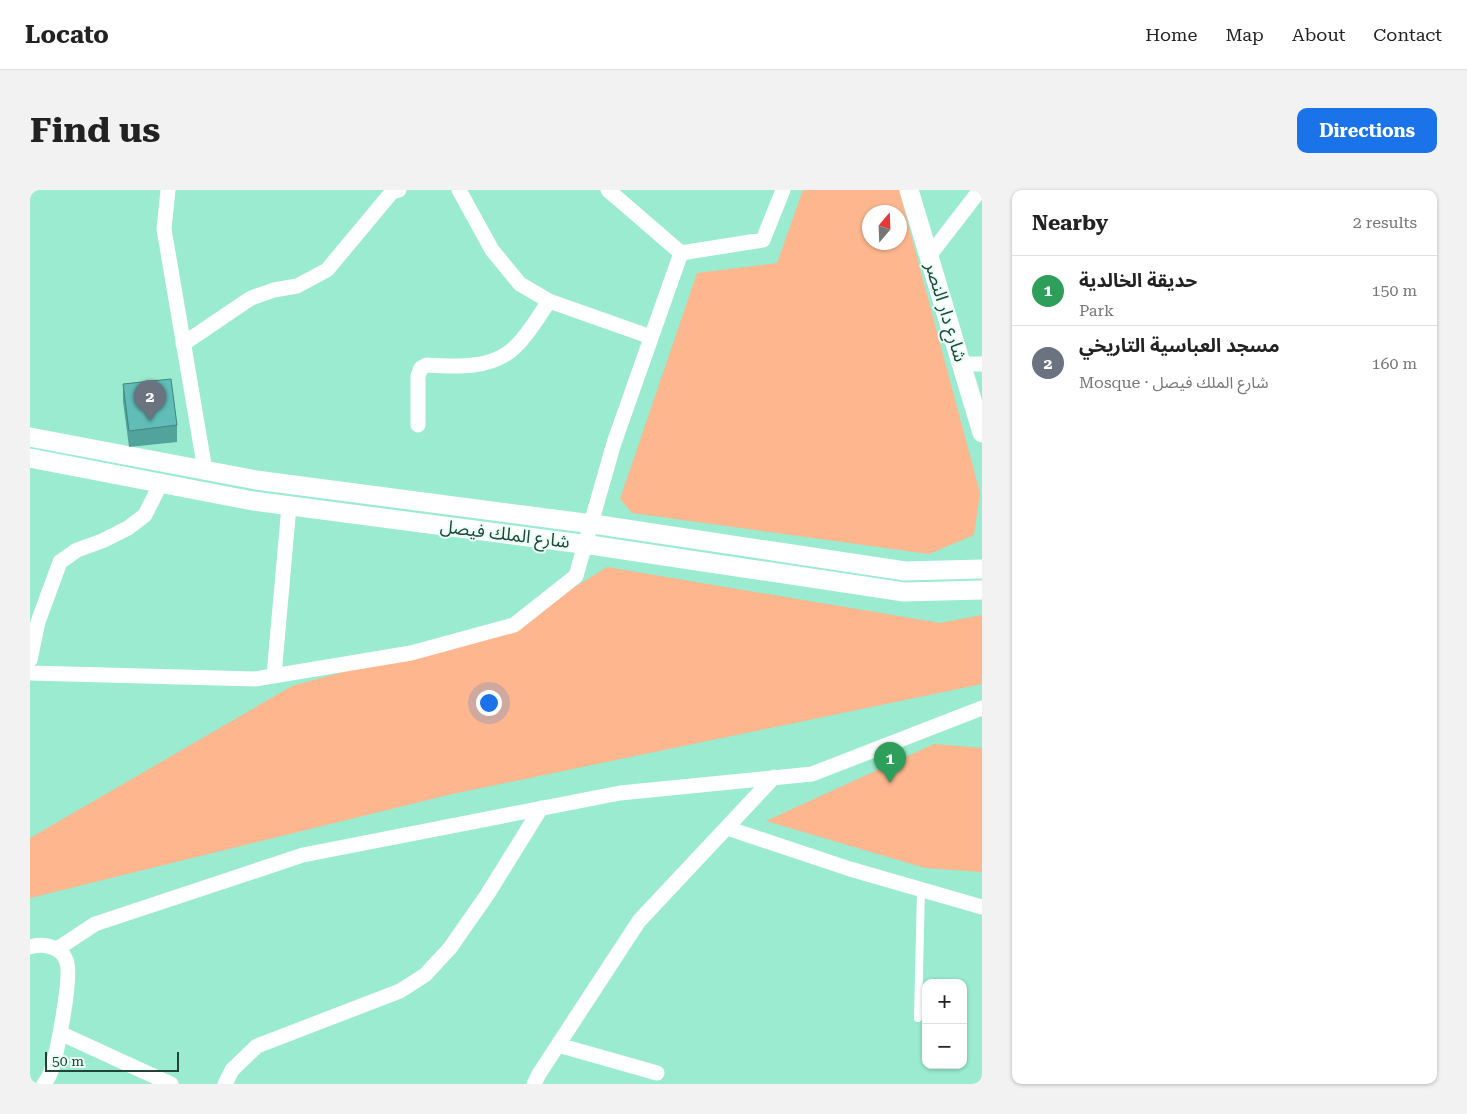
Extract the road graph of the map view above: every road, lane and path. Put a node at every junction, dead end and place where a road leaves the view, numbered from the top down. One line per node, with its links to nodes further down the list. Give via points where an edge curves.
1 (168, 190): 12 (street, via 164,229)
2 (399, 190): 12 (street, via 392,192 327,270 297,286 251,298)
3 (459, 190): 10 (street, via 492,250 520,284)
4 (608, 190): 8 (street)
5 (783, 190): 8 (street, via 763,240)
6 (909, 190): 9 (street, شارع دار النصر)
7 (980, 190): 9 (street)
8 (680, 253): 11 (street)
9 (929, 256): 13 (street, شارع دار النصر)
10 (549, 301): 11 (street); 15 (street, via 521,341 500,358 479,364 427,365 421,368 418,376)
11 (651, 337): 22 (street, via 614,444)
12 (183, 344): 19 (street)
13 (961, 364): 14 (street); 16 (street, شارع دار النصر)
14 (982, 364)
15 (418, 425)
16 (982, 433)
17 (30, 437): 19 (street)
18 (30, 458): 20 (street, شارع الملك فيصل)
19 (205, 470): 22 (street, via 256,480)
20 (161, 483): 21 (street, شارع الملك فيصل); 26 (street, via 145,515 128,528 102,542 77,550 60,562 38,622)
21 (289, 506): 23 (street, شارع الملك فيصل); 28 (street)
22 (591, 524): 23 (street); 24 (street, via 905,571)
23 (585, 544): 25 (street, شارع الملك فيصل, via 904,592); 28 (street, via 576,576 514,624 412,653)
24 (982, 569)
25 (982, 590)
26 (30, 660)
27 (30, 673): 28 (street, via 255,679)
28 (274, 675)
29 (982, 708): 30 (street, via 812,774)
30 (774, 777): 31 (street, via 620,793); 32 (street)
31 (541, 808): 36 (street, via 302,855 95,924); 43 (street, via 450,948 425,975 400,991 258,1046 232,1070)
32 (727, 828): 33 (street); 39 (street, via 639,921)
33 (921, 889): 34 (street); 37 (lane)
34 (982, 907)
35 (30, 947): 36 (street, via 39,944)
36 (57, 949): 38 (street, via 66,960 68,981)
37 (918, 1018)
38 (60, 1033): 41 (street, via 51,1073); 42 (street)
39 (558, 1045): 40 (street); 44 (street)
40 (658, 1073)
41 (44, 1084)
42 (170, 1084)
43 (225, 1084)
44 (534, 1084)

